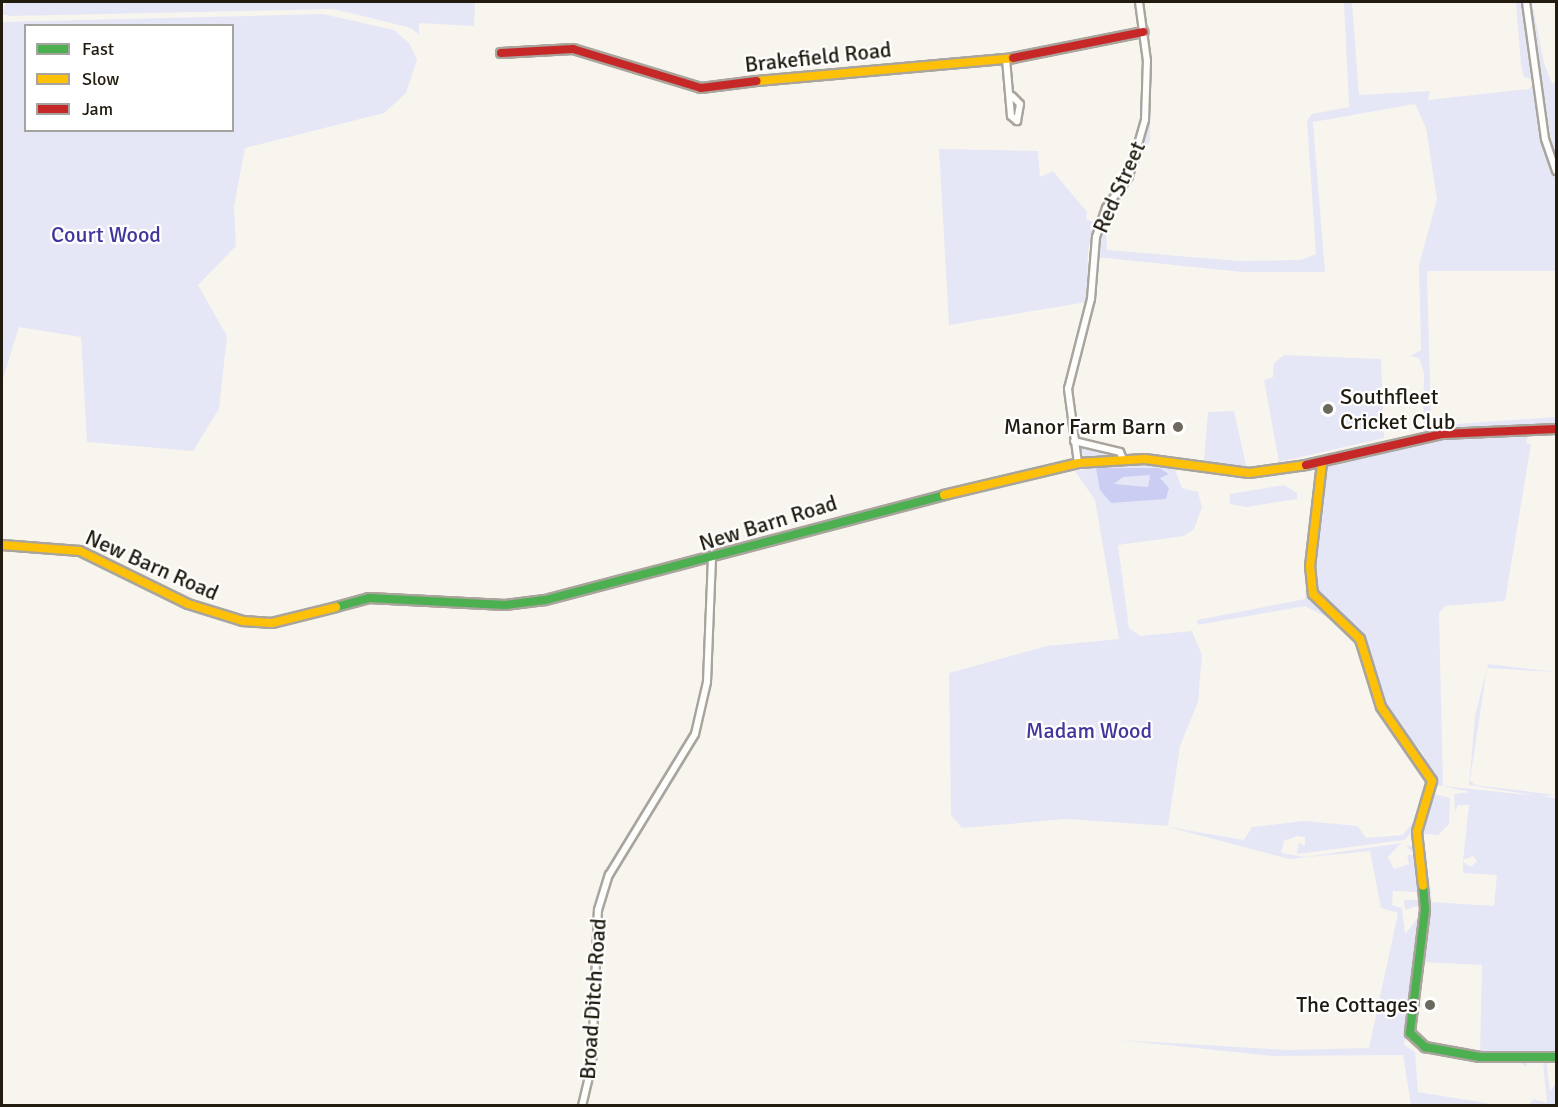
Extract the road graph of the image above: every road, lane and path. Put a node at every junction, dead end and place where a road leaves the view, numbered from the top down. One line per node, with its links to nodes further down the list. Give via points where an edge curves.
1 (1139, 2): 3 (street, Red Street)
2 (1526, 2): 7 (street, via 1545,139)
3 (1143, 32): 5 (street, Brakefield Road); 9 (street, Red Street, via 1143,134 1129,176 1106,208 1096,237 1091,299 1069,382)
4 (501, 53): 5 (street, Brakefield Road, via 573,49 701,88 868,67 941,67)
5 (1006, 59): 6 (street)
6 (1012, 96)
7 (1557, 171)
8 (1557, 429): 11 (street, New Barn Road, via 1442,434)
9 (1074, 441): 10 (street, via 1120,452); 12 (street, Red Street)
10 (1123, 459): 11 (street, New Barn Road, via 1244,474); 12 (street, New Barn Road)
11 (1322, 463): 15 (street, via 1310,566 1313,594 1357,634 1384,713 1432,782 1417,832 1425,914 1410,1033 1425,1047 1480,1057)
12 (1078, 464): 14 (street, New Barn Road, via 830,522)
13 (2, 546): 14 (street, New Barn Road, via 84,553 188,604 258,623 387,597 505,605 545,600)
14 (712, 559): 16 (street, Broad Ditch Road, via 708,682 695,734 609,875 598,910 592,1064)
15 (1557, 1057)
16 (582, 1106)

